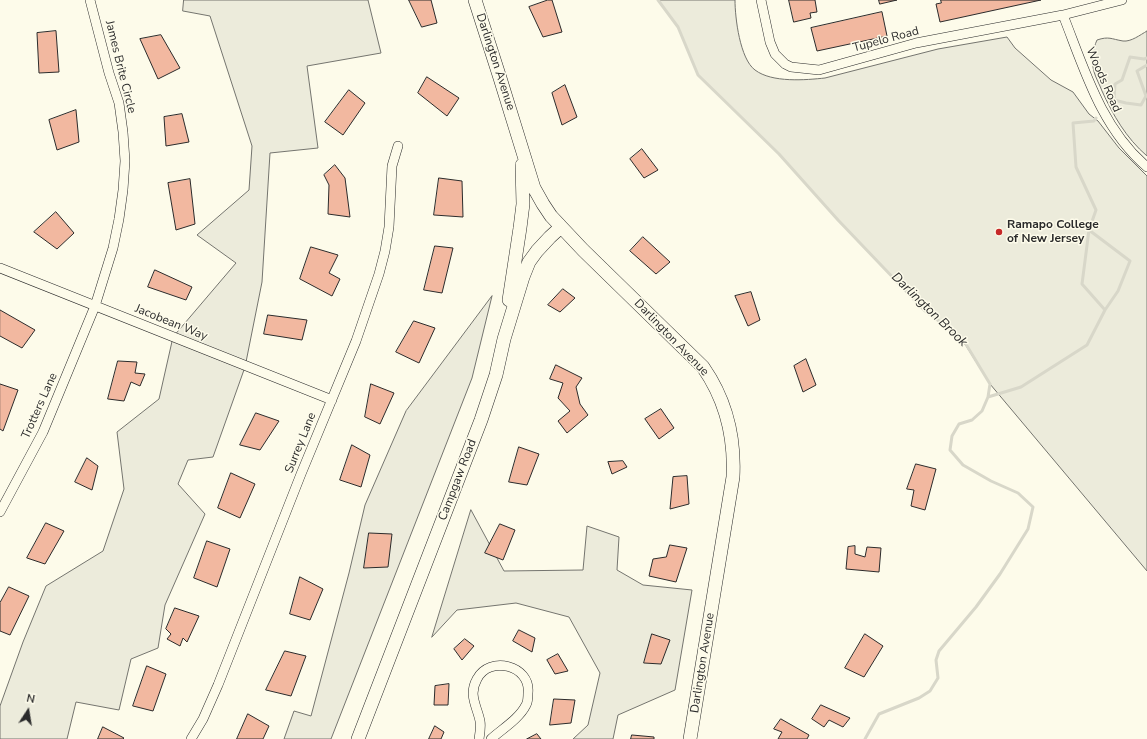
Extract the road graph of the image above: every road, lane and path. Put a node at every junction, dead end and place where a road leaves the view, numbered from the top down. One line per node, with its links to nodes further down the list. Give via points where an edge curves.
1 (90, 0): 11 (street, James Brite Circle, via 119,103 124,161 120,219)
2 (474, 0): 7 (main road, Darlington Avenue)
3 (761, 0): 5 (street, Tupelo Road, via 775,54 791,67 820,70 916,44)
4 (1122, 0): 5 (street, Tupelo Road)
5 (1063, 15): 8 (street, Woods Road, via 1101,107 1120,138)
6 (398, 146): 13 (street, Surrey Lane, via 392,166 389,227 385,251 356,341)
7 (521, 147): 9 (main road, Darlington Avenue, via 534,188); 12 (main road, via 523,204)
8 (1147, 167)
9 (561, 227): 12 (main road, Campgaw Road, via 537,251 530,262); 19 (main road, Darlington Avenue, via 703,367 716,387 729,421 734,460 733,477)
10 (0, 268): 11 (street, Jacobean Way)
11 (95, 306): 13 (street, Jacobean Way); 14 (street, Trotters Lane, via 43,432)
12 (504, 339): 16 (main road, Campgaw Road, via 481,420)
13 (332, 400): 15 (street, Surrey Lane, via 218,686)
14 (0, 512)
15 (191, 739)
16 (358, 739)
17 (479, 739): 18 (street, via 480,722 473,700 477,679 484,670 495,666 507,666 522,672 529,687 527,704 518,717)
18 (491, 739)
19 (690, 739)

